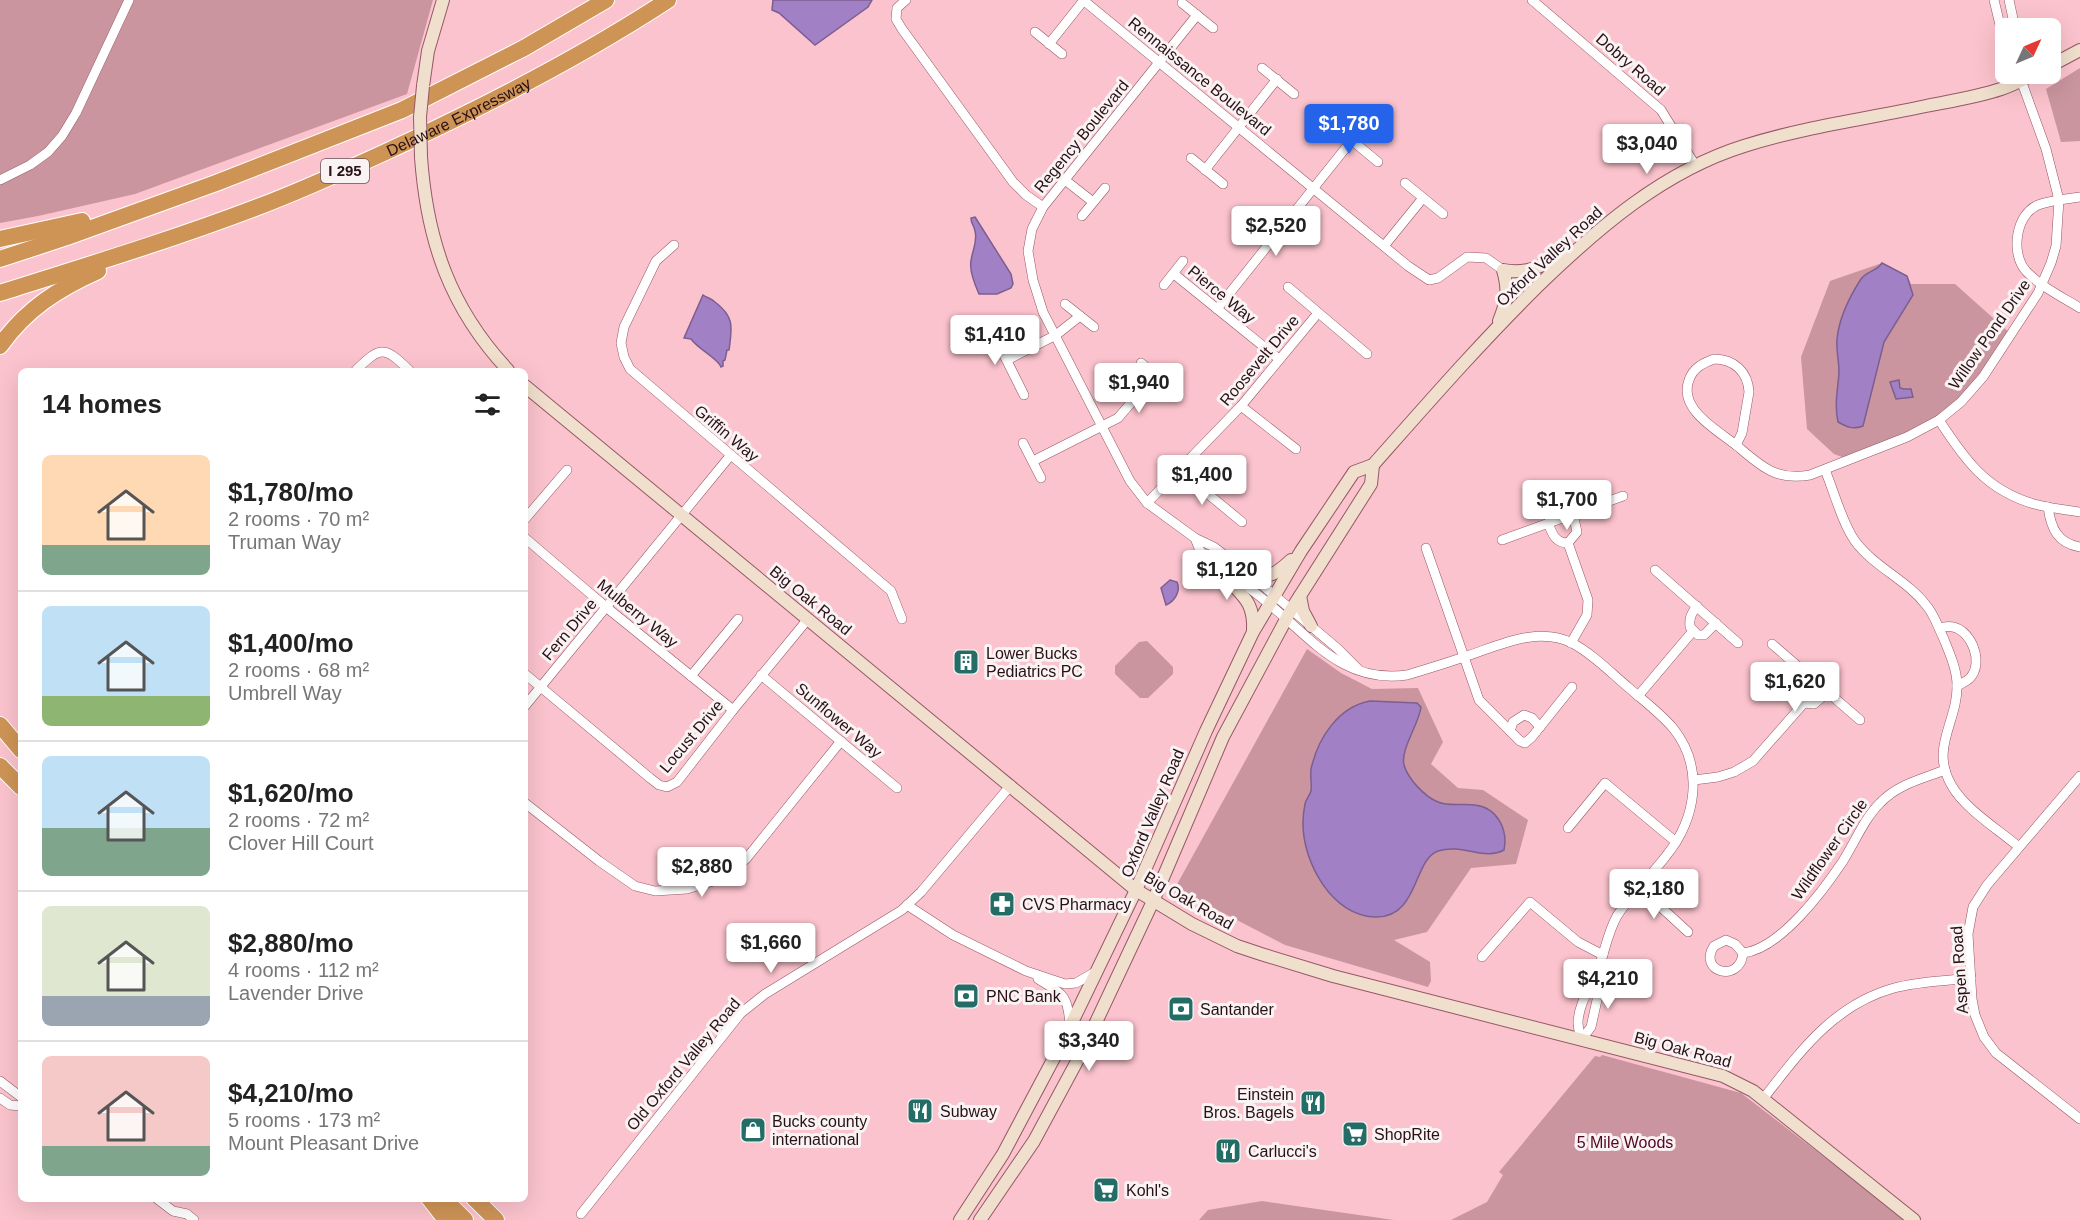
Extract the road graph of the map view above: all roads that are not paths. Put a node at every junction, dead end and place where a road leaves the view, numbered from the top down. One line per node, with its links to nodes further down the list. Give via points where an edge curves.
1 (129, 0): 33 (street, via 62,136 30,165)
2 (443, 0): 76 (main road, bridge, via 428,51 420,117 426,200 454,293 474,330)
3 (606, 0): 42 (highway, Delaware Expressway / I 295, via 524,48 402,110)
4 (668, 0): 47 (highway, Delaware Expressway / I 295, via 569,60 465,115 295,192)
5 (906, 0): 44 (street, via 897,8 896,19 902,29 1012,182)
6 (1084, 0): 16 (street); 20 (street, Rennaissance Boulevard)
7 (1994, 0): 12 (street)
8 (2008, 0): 13 (street)
9 (1538, 2): 31 (street, Dobry Road, via 1661,110)
10 (1182, 3): 11 (street)
11 (1197, 15): 14 (street); 20 (street, Regency Boulevard)
12 (1998, 18)
13 (2012, 18)
14 (1213, 28)
15 (1035, 32): 16 (street)
16 (1049, 44): 18 (street)
17 (2080, 50): 19 (main road)
18 (1062, 54)
19 (2061, 60)
20 (1160, 63): 26 (street, Rennaissance Boulevard); 34 (street, Regency Boulevard)
21 (1262, 68): 22 (street)
22 (1277, 79): 25 (street); 26 (street)
23 (2011, 84): 31 (main road, Oxford Valley Road, via 1968,98 1762,140)
24 (2026, 84): 41 (street, Willow Pond Drive)
25 (1294, 93)
26 (1239, 127): 32 (street); 38 (street, Rennaissance Boulevard)
27 (1337, 128): 28 (street)
28 (1352, 140): 30 (street); 38 (street)
29 (1191, 158): 32 (street)
30 (1378, 162)
31 (1695, 165): 51 (main road, Oxford Valley Road, via 1632,204)
32 (1205, 170): 36 (street)
33 (0, 180)
34 (1065, 180): 43 (street); 44 (street, Regency Boulevard)
35 (1405, 183): 39 (street)
36 (1223, 184)
37 (1105, 188): 43 (street)
38 (1313, 188): 50 (street, Rennaissance Boulevard); 62 (street)
39 (1423, 198): 45 (street); 50 (street)
40 (2080, 198): 41 (street)
41 (2059, 200): 56 (street, Willow Pond Drive, via 2056,246); 56 (street, via 2030,210 2019,231 2020,263)
42 (168, 201): 48 (highway); 52 (highway, I 295)
43 (1093, 202): 46 (street)
44 (1043, 207): 68 (street, Regency Boulevard, via 1032,229 1028,251 1043,312)
45 (1443, 214)
46 (1082, 216)
47 (180, 235): 59 (highway, Delaware Expressway / I 295); 69 (highway, via 50,295 21,319)
48 (0, 239)
49 (674, 245): 87 (street, Griffin Way, via 656,261 624,327 624,357 638,377)
50 (1384, 246): 54 (street, Rennaissance Boulevard, via 1429,280 1467,257 1485,258)
51 (1576, 251): 54 (main road, via 1530,270); 67 (main road, Oxford Valley Road)
52 (0, 259)
53 (1183, 261): 55 (street)
54 (1503, 270): 67 (main road, via 1508,286)
55 (1174, 274): 57 (street); 62 (street, Pierce Way)
56 (2043, 284): 61 (street); 82 (street, Willow Pond Drive, via 1983,377)
57 (1164, 285)
58 (1288, 288): 63 (street)
59 (0, 292)
60 (1065, 304): 64 (street)
61 (2080, 308)
62 (1217, 309): 71 (street, Pierce Way)
63 (1318, 313): 70 (street); 71 (street, Roosevelt Drive)
64 (1080, 316): 66 (street); 68 (street)
65 (989, 325): 72 (street)
66 (1094, 327)
67 (1496, 328): 89 (main road, Oxford Valley Road)
68 (1056, 335): 72 (street); 83 (street, Regency Boulevard)
69 (0, 346)
70 (1367, 354)
71 (1279, 359): 81 (street, Roosevelt Drive)
72 (1007, 360): 80 (street)
73 (1141, 363): 77 (street)
74 (358, 368): 75 (street, via 371,356 385,351)
75 (407, 368)
76 (506, 368)
77 (1155, 375): 78 (street); 83 (street, via 1118,418)
78 (1170, 387)
79 (528, 388): 100 (main road, Big Oak Road)
80 (1024, 395)
81 (1241, 406): 86 (street); 91 (street, Roosevelt Drive)
82 (1939, 420): 92 (street, Willow Pond Drive, via 1908,438); 96 (street, via 1968,463 1988,482 2016,498)
83 (1102, 426): 88 (street); 95 (street, Regency Boulevard, via 1130,481)
84 (1023, 443): 88 (street)
85 (1736, 445): 85 (street, Willow Pond Drive, via 1696,413 1688,400 1689,380 1695,369 1707,362 1720,359 1734,364 1747,378 1749,392); 92 (street, Willow Pond Drive, via 1763,468 1778,475 1798,477)
86 (1296, 449)
87 (730, 456): 100 (street, Fern Drive); 118 (street, Griffin Way, via 891,591)
88 (1033, 461): 93 (street)
89 (1373, 465): 109 (main road, Oxford Valley Road, via 1354,472); 113 (main road, Oxford Valley Road, via 1371,484)
90 (567, 470): 99 (street)
91 (1179, 470): 95 (street, Roosevelt Drive); 101 (street)
92 (1826, 470): 123 (street, via 1855,541 1918,596)
93 (1041, 478)
94 (1623, 496): 98 (street)
95 (1147, 503): 103 (street, Regency Boulevard)
96 (2048, 507): 97 (street); 107 (street, via 2058,537)
97 (2080, 512)
98 (1573, 514): 102 (street); 106 (street, via 1577,532)
99 (528, 516)
100 (681, 516): 116 (street, Fern Drive); 120 (main road, Big Oak Road)
101 (1242, 522)
102 (1548, 523): 104 (street); 106 (street, via 1560,542)
103 (1195, 538): 110 (street, Regency Boulevard, via 1200,551); 112 (street, Regency Boulevard)
104 (1502, 540)
105 (528, 541): 116 (street, Mulberry Way)
106 (1568, 543): 126 (street, via 1588,600 1587,615)
107 (2080, 547)
108 (1426, 548): 129 (street)
109 (1301, 551): 112 (main road, via 1276,574); 114 (main road, Oxford Valley Road)
110 (1219, 566): 114 (street, Regency Boulevard); 125 (main road, via 1248,601 1254,616)
111 (1655, 570): 115 (street)
112 (1249, 574): 114 (street, Regency Boulevard)
113 (1300, 596): 117 (main road, Oxford Valley Road); 122 (main road)
114 (1272, 599): 117 (street); 125 (main road, Oxford Valley Road)
115 (1697, 606): 121 (street); 124 (street, via 1689,620)
116 (606, 607): 134 (street, Mulberry Way); 135 (street, Fern Drive)
117 (1289, 615): 122 (street); 130 (street, via 1331,658); 164 (main road, Oxford Valley Road, via 1223,737)
118 (903, 618)
119 (738, 619): 134 (street)
120 (808, 619): 132 (street, Locust Drive); 156 (main road, Big Oak Road)
121 (1716, 623): 124 (street, via 1704,634); 127 (street)
122 (1311, 626): 130 (street)
123 (1939, 628): 136 (street); 136 (street, via 1960,630 1973,646 1973,673)
124 (1693, 631): 139 (street)
125 (1253, 632): 163 (main road, Oxford Valley Road)
126 (1571, 643): 129 (street, via 1546,636 1524,638); 139 (street)
127 (1738, 643)
128 (1772, 644): 131 (street)
129 (1463, 657): 130 (street, via 1395,677); 146 (street, via 1479,700)
130 (1359, 669)
131 (1808, 674): 138 (street); 141 (street, via 1800,689)
132 (761, 675): 142 (street, Locust Drive); 148 (street, Sunflower Way)
133 (528, 676): 135 (street, Locust Drive)
134 (691, 676): 142 (street, Mulberry Way)
135 (540, 686): 140 (street, Fern Drive); 142 (street, Locust Drive, via 650,778 667,787 676,782)
136 (1957, 686): 152 (street, via 1942,750)
137 (1572, 687): 145 (street)
138 (1828, 692): 141 (street, via 1818,702); 143 (street)
139 (1638, 696): 154 (street, via 1677,734)
140 (528, 702)
141 (1804, 703): 154 (street, via 1753,761 1734,772)
142 (733, 710)
143 (1860, 720)
144 (0, 725): 149 (highway)
145 (1540, 727): 146 (street, via 1525,743); 146 (street, via 1524,715 1513,722)
146 (1510, 731)
147 (0, 737): 150 (highway)
148 (841, 741): 157 (street, Sunflower Way); 158 (street, via 746,860 720,879 687,889 655,891 635,886)
149 (18, 746)
150 (18, 754)
151 (0, 766): 155 (highway)
152 (1945, 770): 161 (street, via 1959,796); 167 (street, Wildflower Circle, via 1904,784 1881,801 1842,862 1802,912 1767,945)
153 (2080, 776): 161 (street, Aspen Road)
154 (1694, 780): 160 (street, via 1688,821)
155 (18, 783)
156 (1011, 785): 163 (main road, Big Oak Road); 165 (street, Old Oxford Valley Road)
157 (897, 788)
158 (528, 805)
159 (1568, 828): 160 (street, via 1605,783)
160 (1676, 843): 162 (street)
161 (2019, 847): 172 (street, Aspen Road, via 1974,906 1968,934)
162 (1638, 887): 166 (street); 168 (street, via 1611,926)
163 (1136, 890): 164 (main road, Big Oak Road); 171 (main road, Oxford Valley Road)
164 (1154, 899): 174 (main road, Big Oak Road, via 1192,924 1261,954); 192 (main road, Oxford Valley Road, via 1083,1052 1034,1141)
165 (907, 905): 170 (street, via 953,935); 185 (street, Old Oxford Valley Road, via 741,1013)
166 (1688, 932)
167 (1743, 953)
168 (1603, 955): 169 (street, via 1578,942 1530,902); 174 (street, via 1591,1027)
169 (1482, 957)
170 (1026, 970): 171 (street, via 1065,984 1076,983); 173 (street, via 1064,996)
171 (1097, 971): 173 (main road, Oxford Valley Road)
172 (1971, 978): 178 (street, via 1892,989 1840,1014 1815,1035); 180 (street, Aspen Road, via 1975,1015 1990,1046)
173 (1071, 1026): 191 (main road, Oxford Valley Road, via 1003,1154)
174 (1581, 1040): 178 (main road, Big Oak Road, via 1706,1070 1740,1083)
175 (0, 1081): 176 (street)
176 (18, 1095)
177 (0, 1098): 179 (street)
178 (1763, 1099): 193 (main road, Big Oak Road)
179 (18, 1106)
180 (2080, 1119)
181 (160, 1202): 186 (street)
182 (432, 1202): 189 (highway)
183 (447, 1202): 190 (highway)
184 (478, 1202): 187 (highway)
185 (581, 1214)
186 (175, 1216): 188 (street, via 187,1214)
187 (494, 1217)
188 (194, 1220)
189 (446, 1220)
190 (465, 1220)
191 (960, 1220)
192 (980, 1220)
193 (1914, 1220)

